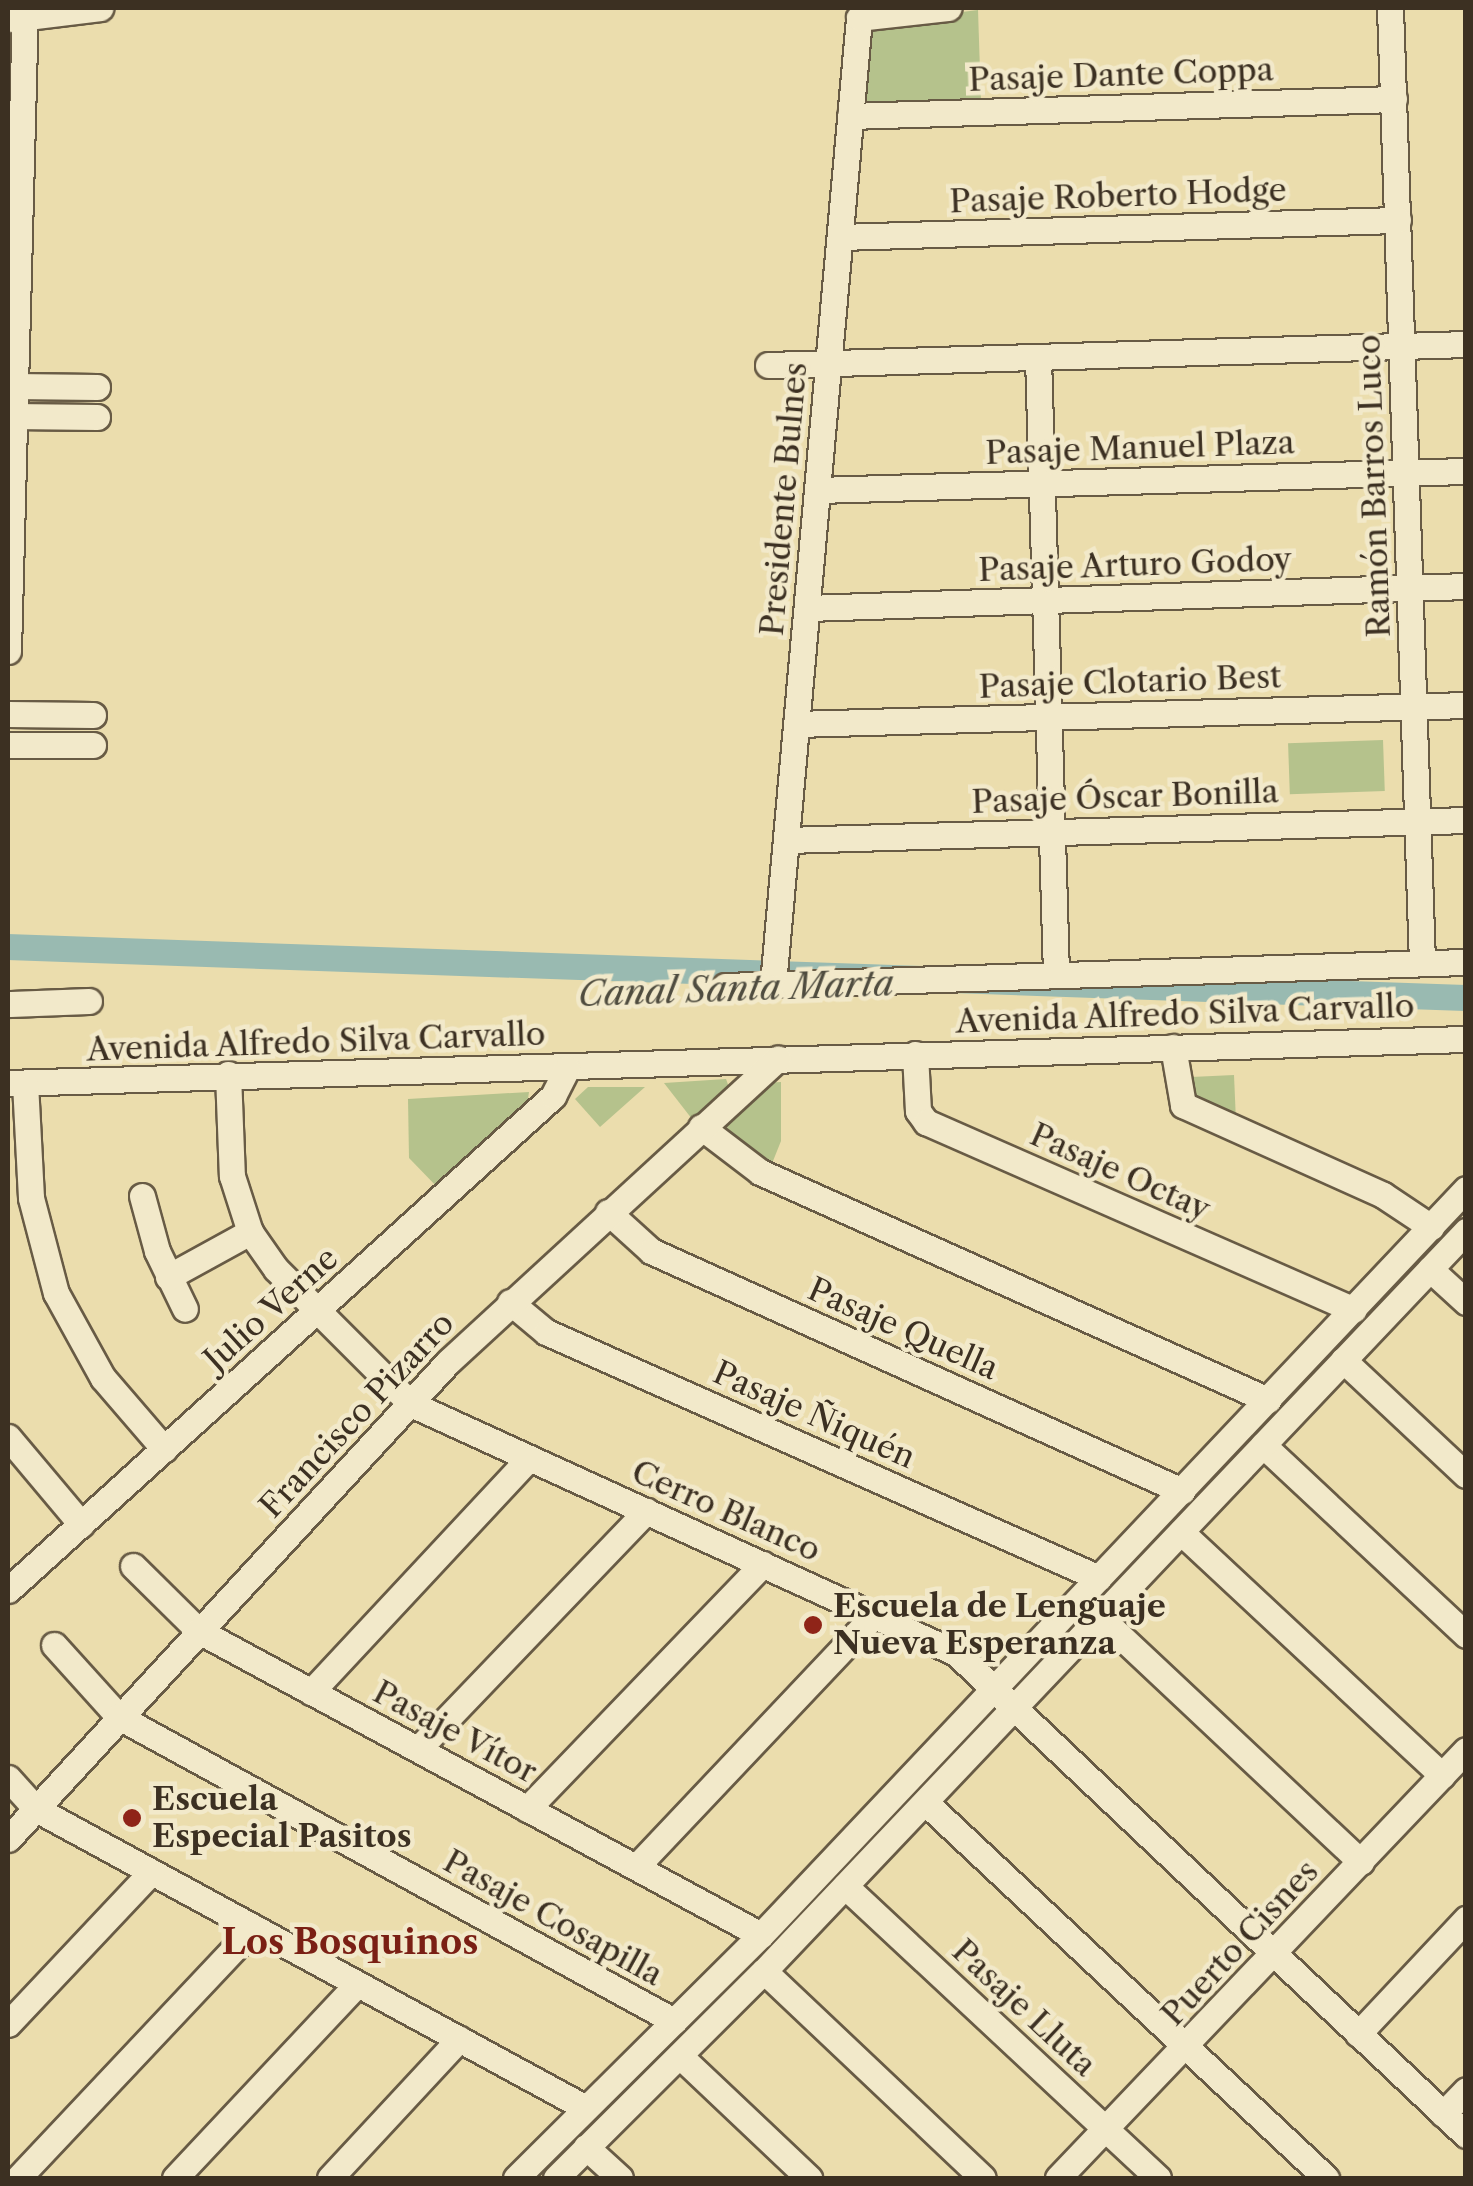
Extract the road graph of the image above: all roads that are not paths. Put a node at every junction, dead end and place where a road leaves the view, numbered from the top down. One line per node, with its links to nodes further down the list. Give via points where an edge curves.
1 (100, 8): 4 (street)
2 (948, 8): 6 (street, Presidente Bulnes, via 859,18)
3 (1390, 8): 5 (street, Ramón Barros Luco)
4 (19, 15): 14 (street)
5 (1394, 100): 6 (street, Pasaje Dante Coppa); 7 (street, Ramón Barros Luco)
6 (850, 116): 8 (street, Presidente Bulnes)
7 (1398, 220): 8 (street, Pasaje Roberto Hodge); 10 (street, Ramón Barros Luco)
8 (840, 237): 12 (street, Presidente Bulnes)
9 (1466, 344): 10 (street)
10 (1402, 346): 11 (street); 19 (street, Ramón Barros Luco)
11 (1038, 357): 12 (street); 20 (street)
12 (828, 363): 13 (street); 21 (street, Presidente Bulnes)
13 (768, 364)
14 (14, 386): 15 (street); 16 (street)
15 (97, 387)
16 (13, 416): 17 (street); 26 (street)
17 (97, 417)
18 (1466, 470): 19 (street, Pasaje Manuel Plaza)
19 (1406, 472): 20 (street, Pasaje Manuel Plaza); 23 (street, Ramón Barros Luco)
20 (1042, 483): 21 (street, Pasaje Manuel Plaza); 24 (street)
21 (817, 490): 25 (street, Presidente Bulnes)
22 (1466, 586): 23 (street, Pasaje Arturo Godoy)
23 (1410, 588): 24 (street, Pasaje Arturo Godoy); 28 (street, Ramón Barros Luco)
24 (1045, 600): 25 (street, Pasaje Arturo Godoy); 31 (street)
25 (807, 608): 32 (street, Presidente Bulnes)
26 (8, 651)
27 (1466, 705): 28 (street, Pasaje Clotario Best)
28 (1414, 706): 31 (street, Pasaje Clotario Best); 36 (street, Ramón Barros Luco)
29 (8, 714): 30 (street)
30 (94, 715)
31 (1048, 716): 32 (street, Pasaje Clotario Best); 37 (street)
32 (796, 724): 38 (street, Presidente Bulnes)
33 (93, 745): 34 (street)
34 (8, 746)
35 (1466, 820): 36 (street, Pasaje Óscar Bonilla)
36 (1418, 821): 37 (street, Pasaje Óscar Bonilla); 39 (street, Ramón Barros Luco)
37 (1051, 832): 38 (street, Pasaje Óscar Bonilla); 41 (street)
38 (786, 840): 42 (street, Presidente Bulnes)
39 (1422, 962): 40 (street, Avenida Alfredo Silva Carvallo); 41 (street, Avenida Alfredo Silva Carvallo)
40 (1466, 962)
41 (1056, 975): 42 (street, Avenida Alfredo Silva Carvallo)
42 (773, 984): 43 (street, Avenida Alfredo Silva Carvallo)
43 (725, 986)
44 (89, 1002): 45 (street, Avenida Alfredo Silva Carvallo)
45 (8, 1004)
46 (1466, 1039): 47 (street, Avenida Alfredo Silva Carvallo)
47 (1173, 1047): 48 (street, Avenida Alfredo Silva Carvallo); 57 (street, via 1183,1106 1396,1202)
48 (915, 1054): 49 (street, Avenida Alfredo Silva Carvallo); 65 (street, Pasaje Octay, via 918,1111 926,1122)
49 (778, 1058): 50 (street, Avenida Alfredo Silva Carvallo); 53 (street, Francisco Pizarro)
50 (567, 1068): 51 (street, Avenida Alfredo Silva Carvallo); 66 (street, Julio Verne, via 554,1096)
51 (228, 1074): 52 (street, Avenida Alfredo Silva Carvallo); 59 (street, Cerro Blanco, via 232,1176)
52 (16, 1083): 72 (street, via 31,1198 56,1293 97,1368)
53 (701, 1127): 56 (street, Francisco Pizarro); 68 (street, via 760,1172)
54 (1466, 1189): 57 (street)
55 (142, 1196): 61 (street)
56 (608, 1212): 62 (street, Francisco Pizarro); 75 (street, Pasaje Quella, via 651,1251)
57 (1431, 1227): 65 (street)
58 (1466, 1231): 60 (street)
59 (250, 1232): 61 (street); 66 (street, Cerro Blanco)
60 (1430, 1269): 63 (street); 67 (street)
61 (168, 1278): 64 (street)
62 (510, 1302): 69 (street, Francisco Pizarro); 81 (street, Pasaje Ñiquén, via 546,1332)
63 (1466, 1302)
64 (185, 1308)
65 (1354, 1310): 68 (street)
66 (316, 1312): 69 (street, Cerro Blanco); 72 (street, Julio Verne)
67 (1343, 1360): 71 (street); 74 (street)
68 (1268, 1400): 75 (street)
69 (411, 1404): 73 (street, Cerro Blanco); 85 (street, Francisco Pizarro)
70 (8, 1438): 77 (street)
71 (1263, 1445): 78 (street); 86 (street)
72 (164, 1449): 77 (street, Julio Verne)
73 (529, 1458): 76 (street, Cerro Blanco); 89 (street)
74 (1466, 1475)
75 (1182, 1490): 81 (street)
76 (646, 1511): 79 (street, Cerro Blanco); 92 (street)
77 (81, 1524): 82 (street, Julio Verne)
78 (1181, 1532): 84 (street); 94 (street)
79 (763, 1564): 83 (street, Cerro Blanco); 97 (street)
80 (133, 1566): 85 (street, Pasaje Vítor)
81 (1099, 1578): 88 (street)
82 (8, 1590)
83 (875, 1614): 88 (street, Cerro Blanco, via 950,1649); 101 (street)
84 (1100, 1617): 90 (street); 100 (street)
85 (199, 1631): 89 (street, Pasaje Vítor); 91 (street, Francisco Pizarro)
86 (1466, 1635)
87 (54, 1645): 91 (street, Pasaje Cosapilla)
88 (994, 1686): 90 (street, Cerro Blanco); 106 (street)
89 (311, 1692): 92 (street, Pasaje Vítor)
90 (1013, 1708): 96 (street); 107 (street, Cerro Blanco)
91 (119, 1718): 98 (street, Francisco Pizarro); 110 (street, Pasaje Cosapilla)
92 (418, 1750): 97 (street, Pasaje Vítor)
93 (1466, 1750): 94 (street, Puerto Cisnes)
94 (1442, 1775): 100 (street, Puerto Cisnes)
95 (8, 1778): 98 (street)
96 (925, 1802): 103 (street); 114 (street)
97 (527, 1808): 101 (street, Pasaje Vítor)
98 (36, 1809): 99 (street, Francisco Pizarro); 102 (street)
99 (8, 1839)
100 (1361, 1862): 107 (street, Puerto Cisnes)
101 (636, 1867): 106 (street, Pasaje Vítor)
102 (152, 1872): 105 (street); 111 (street)
103 (845, 1886): 108 (street); 119 (street, Pasaje Lluta)
104 (1466, 1919): 112 (street)
105 (254, 1928): 109 (street); 122 (street)
106 (761, 1935): 110 (street)
107 (1274, 1955): 112 (street, Cerro Blanco); 114 (street, Puerto Cisnes)
108 (764, 1971): 115 (street); 129 (street)
109 (357, 1984): 113 (street); 123 (street)
110 (674, 2021): 117 (street)
111 (8, 2024)
112 (1358, 2034): 118 (street, Cerro Blanco)
113 (459, 2039): 117 (street); 124 (street)
114 (1186, 2047): 119 (street, Puerto Cisnes); 132 (street)
115 (680, 2056): 121 (street); 128 (street)
116 (1466, 2090): 118 (street)
117 (584, 2107): 125 (street)
118 (1443, 2114): 120 (street, Cerro Blanco)
119 (1106, 2130): 130 (street, Puerto Cisnes); 131 (street, Pasaje Lluta)
120 (1466, 2134)
121 (586, 2147): 126 (street); 127 (street)
122 (18, 2178)
123 (175, 2178)
124 (330, 2178)
125 (516, 2178)
126 (556, 2178)
127 (620, 2178)
128 (808, 2178)
129 (984, 2178)
130 (1058, 2178)
131 (1158, 2178)
132 (1326, 2178)

